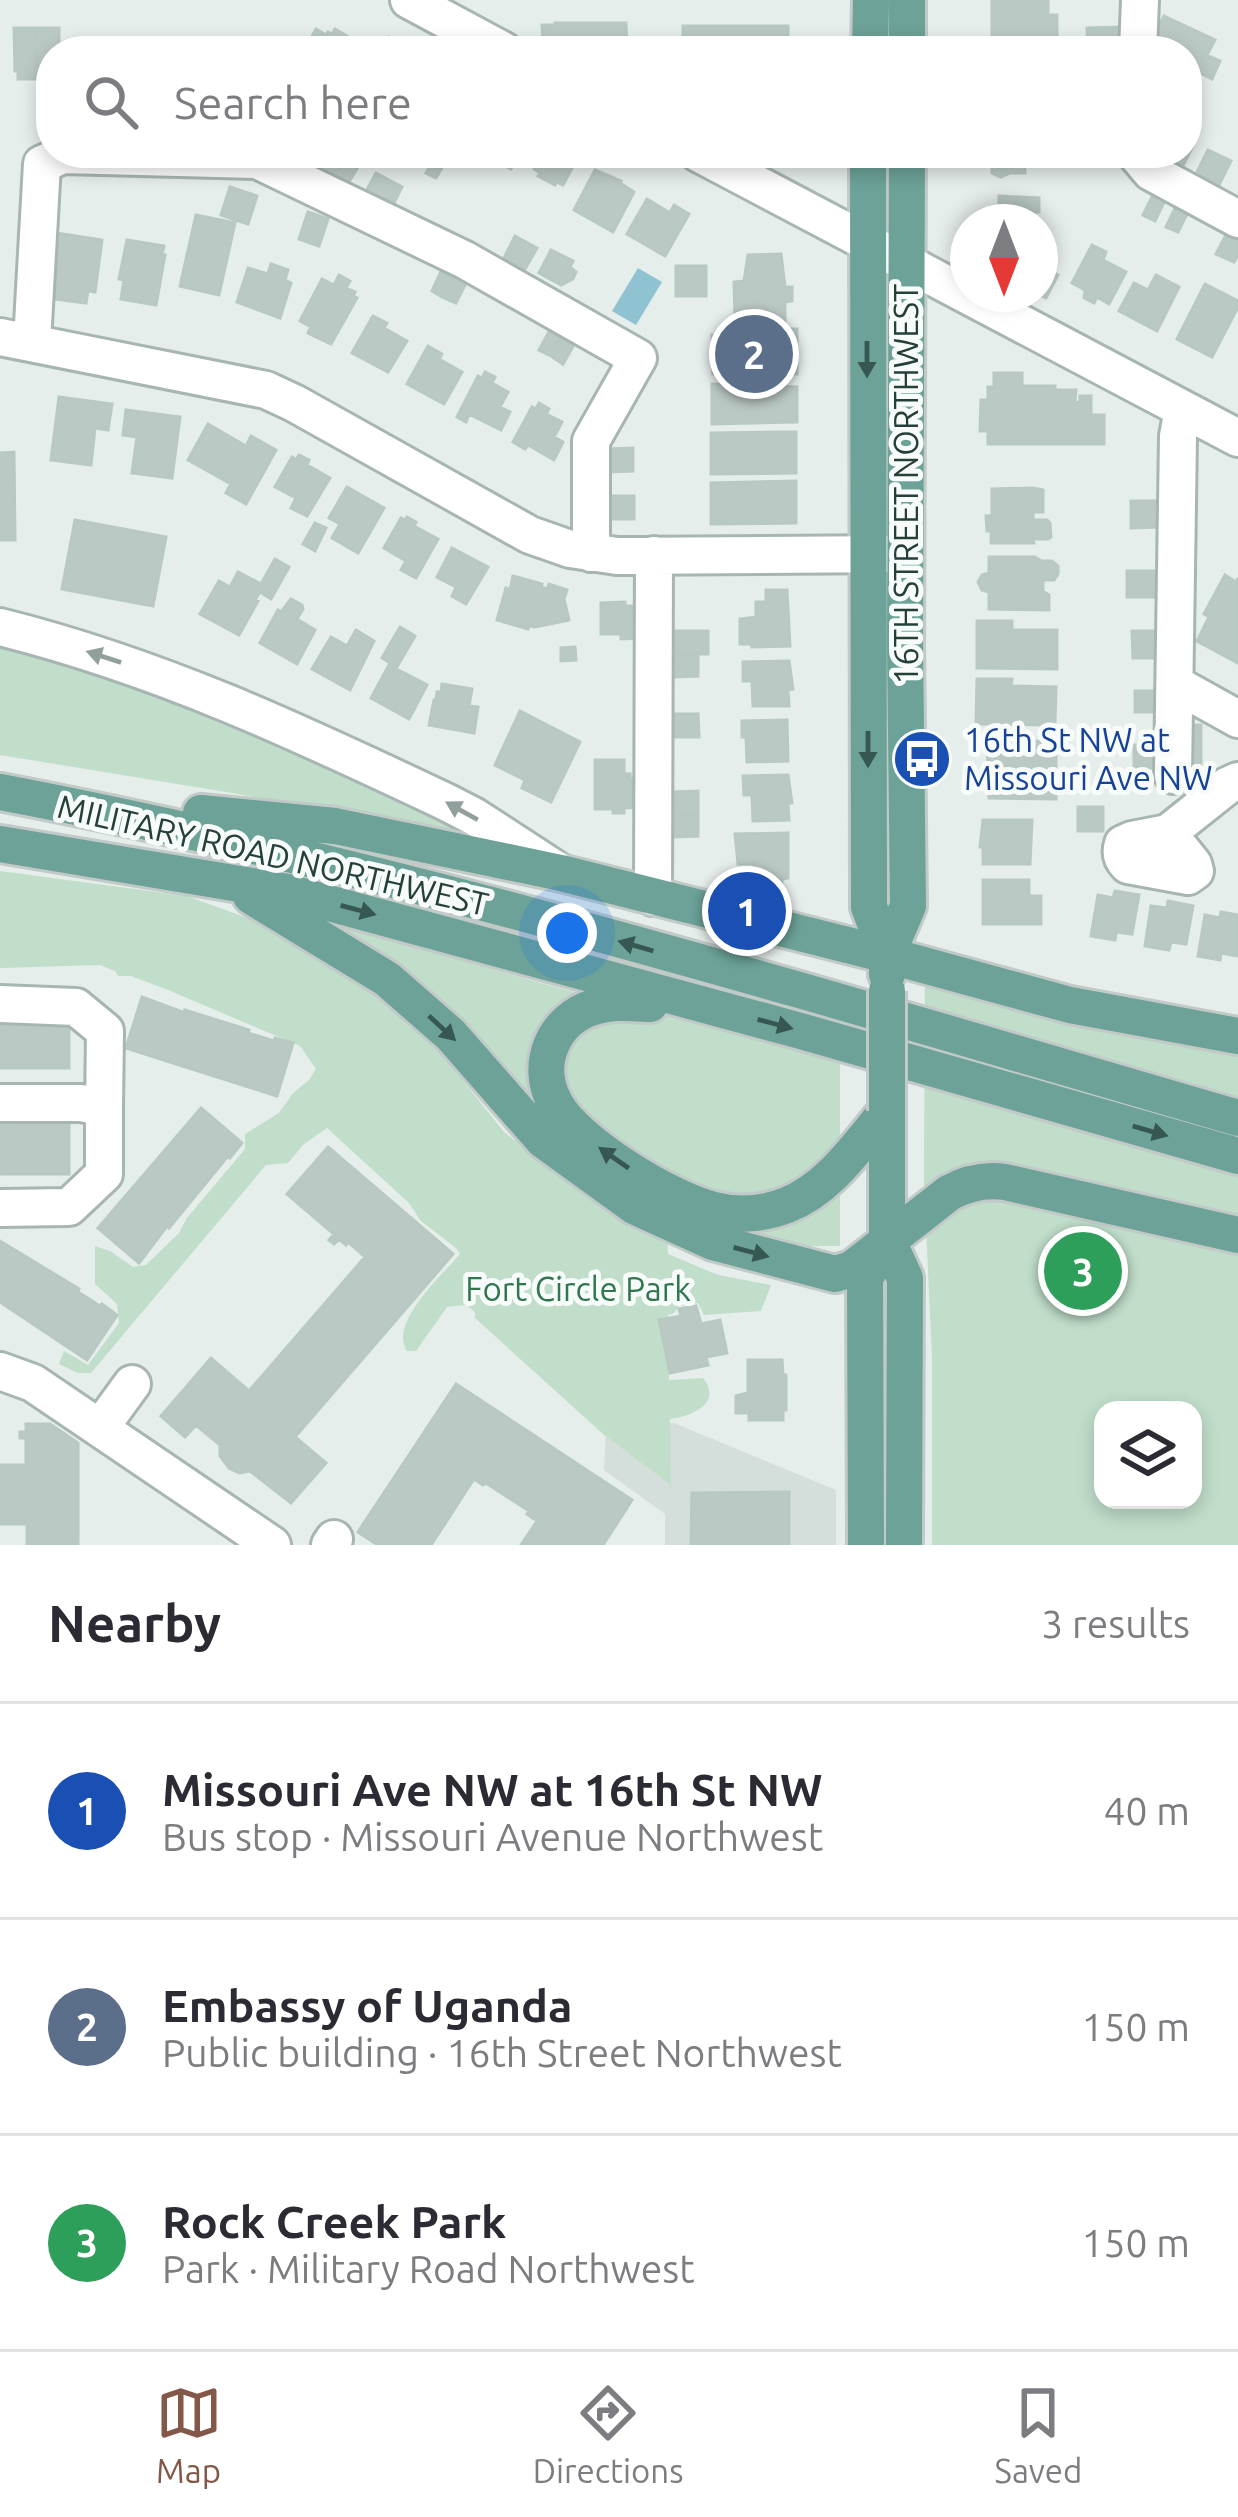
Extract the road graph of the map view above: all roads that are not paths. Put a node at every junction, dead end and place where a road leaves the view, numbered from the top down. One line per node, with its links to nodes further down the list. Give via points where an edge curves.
1 (409, 0): 5 (street)
2 (871, 0): 6 (main road)
3 (907, 0): 7 (main road)
4 (1140, 0): 8 (street)
5 (477, 36)
6 (870, 36)
7 (907, 36)
8 (1139, 36)
9 (41, 168): 18 (street)
10 (274, 168): 21 (street, via 465,260 638,358 591,441)
11 (726, 168): 16 (street)
12 (868, 168): 16 (main road, 16TH STREET NORTHWEST)
13 (907, 168): 17 (main road, 16TH STREET NORTHWEST)
14 (1148, 168): 15 (street)
15 (1238, 219)
16 (867, 242): 17 (street); 22 (main road, 16TH STREET NORTHWEST, one-way to 22)
17 (906, 263): 19 (street); 23 (main road, 16TH STREET NORTHWEST)
18 (16, 339): 21 (street, via 276,394 530,535)
19 (1183, 409): 20 (street); 26 (street)
20 (1238, 438)
21 (591, 553): 24 (street)
22 (867, 554): 23 (street); 24 (street); 36 (main road, 16TH STREET NORTHWEST, one-way to 36, via 869,907)
23 (906, 554): 36 (main road, 16TH STREET NORTHWEST, via 908,906)
24 (654, 555): 35 (street)
25 (0, 627): 33 (street, one-way to 25, via 475,817 248,710)
26 (1175, 684): 27 (street); 28 (street)
27 (1238, 719)
28 (1173, 775)
29 (1238, 782): 31 (street)
30 (9, 794): 33 (main road, via 335,826); 45 (main road, MILITARY ROAD NORTHWEST, one-way to 30, via 424,887)
31 (1168, 833)
32 (0, 844): 34 (main road, MILITARY ROAD NORTHWEST)
33 (561, 873): 35 (main road)
34 (202, 877): 39 (main road, MILITARY ROAD NORTHWEST, one-way to 39, via 288,892); 49 (main road, one-way to 49, via 254,897 387,979 451,1035 543,1140 634,1206 712,1242 835,1274)
35 (653, 897): 36 (main road)
36 (887, 973): 38 (main road); 44 (main road, 16TH STREET NORTHWEST, bridge)
37 (0, 1004): 43 (street, via 76,1007 106,1031)
38 (1070, 1005): 40 (main road); 41 (main road)
39 (719, 1009): 44 (main road, one-way to 39, via 806,1196 736,1214 645,1179 574,1128 552,1099 550,1044 579,1013 610,1004); 46 (main road, MILITARY ROAD NORTHWEST, one-way to 46)
40 (1238, 1036)
41 (1238, 1060)
42 (0, 1103): 43 (street)
43 (104, 1108): 47 (street, via 104,1174 69,1207)
44 (887, 1111): 49 (main road, 16TH STREET NORTHWEST)
45 (1238, 1118)
46 (1238, 1156)
47 (0, 1208)
48 (1238, 1235): 49 (main road, via 986,1181 949,1193)
49 (887, 1239): 54 (main road, 16TH STREET NORTHWEST, via 865,1278); 55 (main road, 16TH STREET NORTHWEST, via 905,1278)
50 (0, 1371): 52 (street)
51 (132, 1384): 52 (street)
52 (100, 1428): 53 (street)
53 (272, 1545)
54 (866, 1545)
55 (904, 1545)

